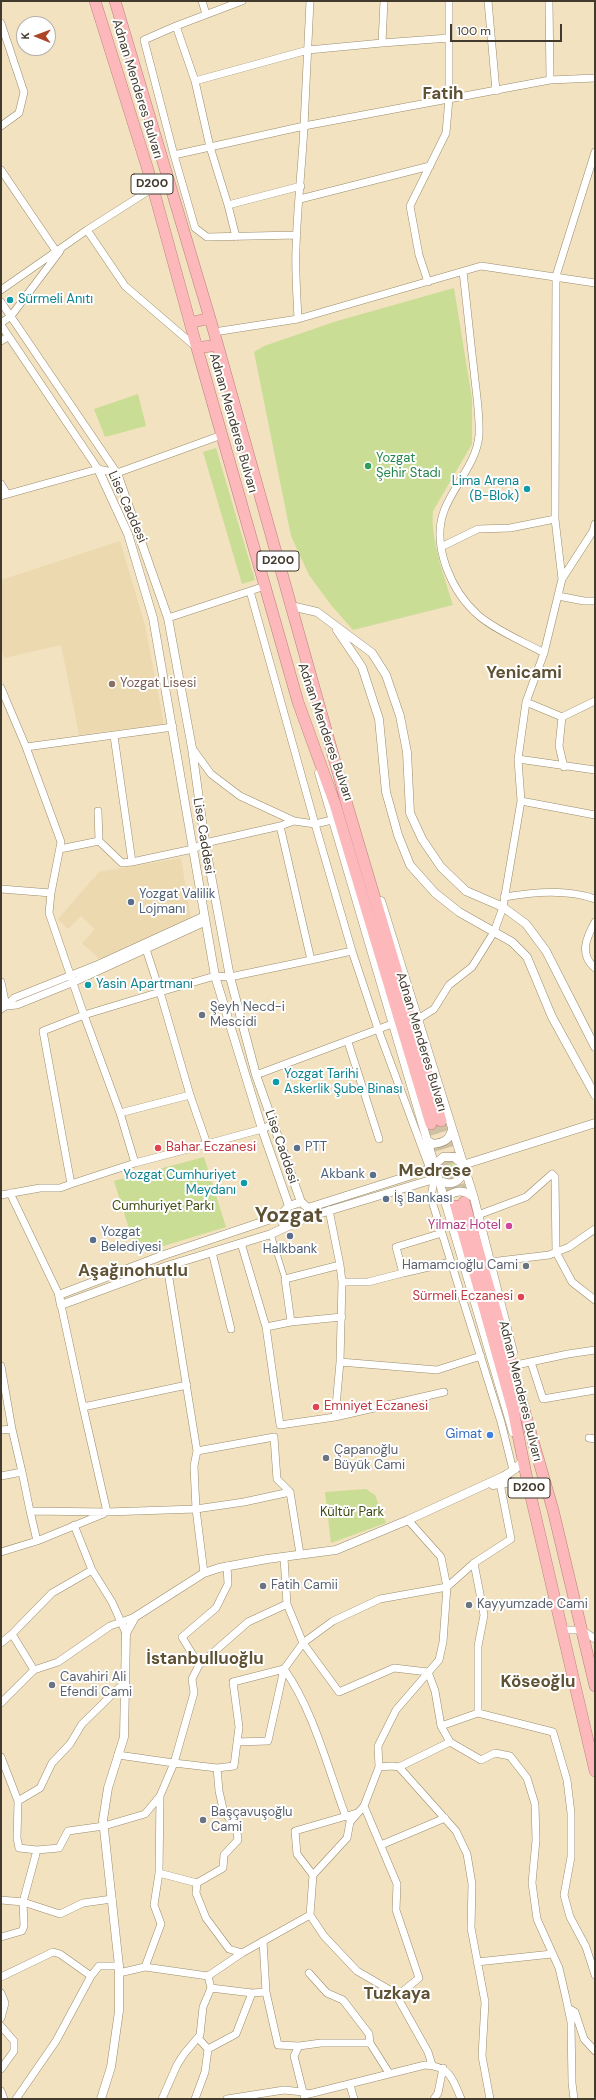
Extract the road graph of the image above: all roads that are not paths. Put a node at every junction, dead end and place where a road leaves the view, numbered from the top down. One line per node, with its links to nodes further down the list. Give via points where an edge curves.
1 (95, 1): 29 (highway, Adnan Menderes Bulvarı / D200)
2 (115, 1): 44 (highway, Adnan Menderes Bulvarı / D200)
3 (202, 1): 10 (street)
4 (242, 1): 10 (street)
5 (310, 1): 15 (street)
6 (384, 1): 14 (street)
7 (449, 1): 13 (street)
8 (488, 1): 19 (street)
9 (549, 1): 17 (street)
10 (206, 14): 12 (street)
11 (1, 23): 21 (street, via 24,92 19,113)
12 (176, 26): 18 (street); 25 (street, via 144,40)
13 (449, 38): 14 (street); 20 (street)
14 (382, 44): 15 (street)
15 (308, 50): 18 (street); 22 (street)
16 (595, 78): 17 (street)
17 (550, 80): 19 (street)
18 (195, 81): 23 (street)
19 (496, 91): 20 (street)
20 (449, 98): 22 (street); 26 (street, via 446,134)
21 (1, 126)
22 (304, 126): 23 (street); 28 (street)
23 (210, 147): 25 (street); 31 (street)
24 (595, 152): 38 (street)
25 (174, 155): 34 (street, via 195,228 207,237)
26 (430, 166): 30 (street); 39 (street, via 410,206 419,256)
27 (1, 170): 36 (street)
28 (301, 186): 30 (street); 31 (street)
29 (153, 188): 32 (street); 46 (highway, Adnan Menderes Bulvarı / D200)
30 (300, 198): 33 (street)
31 (228, 205): 34 (street)
32 (87, 230): 35 (street); 49 (street, via 125,286)
33 (297, 235): 34 (street); 45 (street)
34 (236, 237)
35 (64, 246): 36 (street); 43 (street)
36 (56, 251): 41 (street)
37 (463, 272): 38 (street, via 481,266); 39 (street); 61 (street, via 479,436 473,456 444,511)
38 (556, 276): 40 (street); 59 (street)
39 (428, 282): 45 (street)
40 (595, 283)
41 (1, 290)
42 (1, 302): 43 (street)
43 (11, 316): 47 (street); 56 (street)
44 (210, 318): 46 (highway); 48 (highway, Adnan Menderes Bulvarı / D200)
45 (298, 319): 48 (street)
46 (190, 323): 49 (street); 53 (highway, Adnan Menderes Bulvarı / D200)
47 (1, 324): 50 (street)
48 (214, 332): 52 (highway, Adnan Menderes Bulvarı / D200)
49 (182, 335): 53 (street)
50 (8, 337): 51 (street); 55 (street)
51 (1, 341)
52 (217, 345): 53 (highway, Adnan Menderes Bulvarı); 67 (highway, Adnan Menderes Bulvarı / D200)
53 (197, 348): 54 (highway, Adnan Menderes Bulvarı / D200)
54 (222, 435): 56 (street); 63 (highway, Adnan Menderes Bulvarı / D200)
55 (98, 469): 56 (street); 58 (street); 77 (street, Lise Caddesi, via 128,534 153,618)
56 (117, 473): 68 (street, Lise Caddesi)
57 (1, 484): 58 (street)
58 (4, 495)
59 (555, 518): 61 (street, via 510,528 478,529); 62 (street)
60 (595, 524): 62 (street)
61 (441, 548): 70 (street, via 451,577 478,615)
62 (562, 579): 65 (street)
63 (265, 586): 64 (street); 74 (highway, Adnan Menderes Bulvarı / D200)
64 (250, 591): 68 (street); 89 (street)
65 (558, 596): 66 (street); 70 (street)
66 (595, 601)
67 (291, 606): 69 (street, via 317,612); 71 (highway, Adnan Menderes Bulvarı / D200)
68 (168, 618): 80 (street, Lise Caddesi)
69 (333, 624): 100 (street, via 372,653 386,675 400,716 407,752 410,813 422,839 441,867 466,891); 103 (street, via 362,667 379,719 386,792 410,866 435,893 459,912)
70 (544, 653): 75 (street)
71 (308, 667): 74 (highway, Adnan Menderes Bulvarı / D200, via 436,1122 335,804); 115 (street)
72 (1, 688): 79 (street)
73 (595, 701): 76 (street)
74 (298, 702): 87 (street)
75 (526, 702): 76 (street); 81 (street)
76 (562, 717): 82 (street, via 559,746)
77 (173, 727): 78 (street); 94 (street, Lise Caddesi)
78 (114, 736): 79 (street); 95 (street)
79 (26, 747): 93 (street, via 60,842)
80 (192, 748): 88 (street, via 211,774 240,796); 92 (street, Lise Caddesi)
81 (518, 759): 82 (street); 84 (street)
82 (564, 767): 83 (street)
83 (595, 770)
84 (521, 801): 86 (street); 98 (street)
85 (98, 811): 91 (street)
86 (595, 815)
87 (332, 820): 89 (street); 116 (street)
88 (294, 821): 89 (street); 90 (street)
89 (316, 824): 105 (street)
90 (280, 826): 92 (street); 106 (street)
91 (99, 840): 93 (street); 95 (street, via 122,863)
92 (205, 843): 94 (street); 109 (street, Lise Caddesi)
93 (60, 849): 97 (street)
94 (193, 849): 95 (street); 101 (street, Lise Caddesi)
95 (132, 862)
96 (1, 889): 97 (street)
97 (51, 893): 110 (street, via 50,913)
98 (504, 897): 99 (street, via 533,892 555,892); 100 (street)
99 (595, 899)
100 (503, 907): 103 (street); 119 (street, via 526,924 546,950)
101 (205, 919): 104 (street); 108 (street, Lise Caddesi)
102 (595, 922): 107 (street, via 586,938 586,956)
103 (494, 932): 115 (street, via 472,967 449,986 434,1009); 122 (street, via 512,942 527,957 552,1017)
104 (145, 946): 110 (street); 112 (street)
105 (352, 951): 106 (street); 117 (street)
106 (311, 960): 109 (street)
107 (595, 968)
108 (215, 976): 109 (street); 112 (street); 126 (street, Lise Caddesi)
109 (230, 977): 120 (street, Lise Caddesi)
110 (72, 978): 113 (street, via 17,1005); 114 (street)
111 (1, 982): 113 (street)
112 (160, 992): 114 (street); 121 (street)
113 (4, 1007)
114 (84, 1015): 123 (street); 135 (street, via 42,1031)
115 (418, 1019): 127 (street)
116 (392, 1024): 117 (street); 129 (street)
117 (378, 1030): 118 (street); 133 (street)
118 (348, 1042): 120 (street); 128 (street)
119 (595, 1047)
120 (256, 1075): 125 (street, Lise Caddesi)
121 (190, 1095): 123 (street); 130 (street)
122 (595, 1095)
123 (120, 1113): 131 (street)
124 (595, 1123): 132 (street)
125 (273, 1124): 126 (street); 138 (street, Lise Caddesi)
126 (262, 1129): 130 (street); 140 (street, Lise Caddesi)
127 (452, 1129): 129 (street, via 451,1136 444,1142 433,1144); 132 (street)
128 (379, 1139)
129 (427, 1140): 133 (street)
130 (207, 1144): 131 (street)
131 (135, 1163): 135 (street)
132 (463, 1165): 133 (street, via 454,1157 448,1156 443,1157); 134 (street, via 461,1177 457,1181 445,1184); 139 (street)
133 (433, 1167): 134 (street); 141 (street)
134 (436, 1180): 139 (street); 142 (street); 148 (street, via 431,1198)
135 (71, 1184): 136 (street, via 60,1188)
136 (10, 1193): 137 (street); 160 (street)
137 (1, 1195)
138 (301, 1202): 140 (street); 141 (street)
139 (460, 1202): 143 (street); 183 (highway, Adnan Menderes Bulvarı / D200, via 513,1410); 192 (highway, Adnan Menderes Bulvarı / D200)
140 (288, 1206): 144 (street)
141 (308, 1208): 145 (street)
142 (329, 1210): 145 (street); 155 (street)
143 (478, 1215): 152 (street, via 526,1197 552,1174 555,1177); 154 (street)
144 (280, 1216): 146 (street); 160 (street, via 164,1255)
145 (308, 1216): 146 (street)
146 (284, 1226): 149 (street)
147 (595, 1229): 152 (street, via 569,1247)
148 (442, 1233): 153 (street); 157 (street, via 396,1247)
149 (271, 1234): 150 (street); 158 (street)
150 (241, 1243): 151 (street); 165 (street)
151 (212, 1252): 156 (street); 166 (street)
152 (556, 1252): 154 (street); 161 (street, via 572,1282)
153 (451, 1262): 157 (street); 168 (street)
154 (490, 1262): 171 (street)
155 (340, 1264): 158 (street); 159 (street)
156 (166, 1266): 162 (street); 173 (street)
157 (403, 1273): 159 (street, via 368,1282)
158 (285, 1279): 164 (street)
159 (342, 1282): 163 (street)
160 (59, 1295): 162 (street)
161 (595, 1300)
162 (61, 1305): 176 (street)
163 (342, 1317): 164 (street); 169 (street)
164 (291, 1322): 165 (street)
165 (266, 1327): 178 (street)
166 (231, 1329)
167 (595, 1350): 170 (street)
168 (481, 1356): 169 (street, via 437,1370); 184 (street)
169 (340, 1362): 177 (street)
170 (531, 1362): 171 (street); 174 (street, via 543,1399)
171 (516, 1365): 192 (street)
172 (1, 1366): 179 (street)
173 (187, 1385): 176 (street); 182 (street)
174 (595, 1390)
175 (444, 1392): 177 (street)
176 (83, 1407): 194 (street)
177 (335, 1417): 178 (street)
178 (280, 1425): 181 (street)
179 (12, 1429): 180 (street); 185 (street)
180 (1, 1430)
181 (274, 1437): 182 (street); 190 (street, via 277,1479)
182 (197, 1451): 191 (street, via 194,1466)
183 (522, 1461): 184 (street); 188 (highway, Adnan Menderes Bulvarı / D200)
184 (513, 1470): 189 (street)
185 (22, 1472): 186 (street); 193 (street)
186 (1, 1476)
187 (500, 1483): 188 (street); 189 (street); 201 (street, via 511,1539)
188 (528, 1484): 209 (highway, Adnan Menderes Bulvarı / D200)
189 (472, 1490): 195 (street)
190 (290, 1492): 191 (street); 199 (street)
191 (196, 1509): 194 (street); 204 (street)
192 (553, 1510): 210 (highway, Adnan Menderes Bulvarı / D200)
193 (30, 1511): 194 (street); 197 (street)
194 (106, 1512): 196 (street)
195 (408, 1520): 199 (street, via 336,1550); 205 (street, via 441,1557)
196 (74, 1526): 197 (street); 203 (street)
197 (37, 1541): 198 (street)
198 (1, 1552)
199 (300, 1554): 200 (street)
200 (284, 1558): 202 (street); 206 (street)
201 (474, 1563): 205 (street); 223 (street, via 484,1615 478,1646)
202 (227, 1566): 204 (street); 216 (street, via 228,1584 216,1608 182,1637)
203 (92, 1570): 208 (street, via 112,1602); 212 (street, via 52,1593)
204 (204, 1573): 207 (street)
205 (447, 1587): 215 (street, via 380,1599 333,1621); 219 (street, via 443,1642 439,1660)
206 (287, 1604): 215 (street); 216 (street, via 248,1622)
207 (135, 1617): 208 (street); 211 (street)
208 (120, 1622): 211 (street); 217 (street, via 110,1626 58,1662)
209 (562, 1630): 210 (street); 233 (highway, Adnan Menderes Bulvarı / D200)
210 (582, 1630): 213 (street); 221 (highway, Adnan Menderes Bulvarı / D200)
211 (126, 1633): 220 (street)
212 (12, 1634): 214 (street); 217 (street)
213 (595, 1639)
214 (1, 1643)
215 (303, 1643): 218 (street); 219 (street, via 340,1692 394,1668)
216 (199, 1665): 229 (street, via 192,1679 194,1693)
217 (34, 1670): 222 (street)
218 (284, 1670): 225 (street, via 268,1741); 225 (street, via 233,1682 239,1727); 238 (street, via 297,1687 307,1710)
219 (428, 1672): 224 (street, via 435,1691); 230 (street, via 396,1710 378,1746)
220 (125, 1682): 227 (street, via 124,1737); 235 (street, via 82,1724 70,1744 52,1763 40,1788)
221 (595, 1686)
222 (1, 1703)
223 (478, 1713): 224 (street); 258 (street, via 553,1732 567,1780 571,1813 571,1857 564,1895 570,1917 586,1947)
224 (441, 1726): 226 (street)
225 (237, 1742): 232 (street, via 234,1766)
226 (450, 1742): 231 (street); 253 (street, via 481,1760 495,1753 510,1756 527,1778 535,1804 536,1840 532,1883 537,1919)
227 (118, 1755): 229 (street); 240 (street, via 108,1788)
228 (1, 1757): 235 (street)
229 (174, 1763): 232 (street); 234 (street)
230 (379, 1767): 231 (street); 236 (street)
231 (399, 1767): 239 (street)
232 (217, 1768): 245 (street, via 224,1813 236,1824 238,1840 224,1855 223,1868)
233 (595, 1771)
234 (160, 1796): 240 (street, via 145,1814); 243 (street)
235 (18, 1801): 242 (street, via 19,1848)
236 (364, 1806): 237 (street); 241 (street)
237 (357, 1813): 238 (street); 244 (street, via 350,1822 347,1838)
238 (346, 1817): 244 (street, via 295,1831 297,1854)
239 (445, 1818): 241 (street); 254 (street, via 456,1831 467,1854 472,1884 471,1928)
240 (104, 1826): 242 (street, via 68,1831 59,1848); 246 (street)
241 (380, 1845): 266 (street, via 397,1884 396,1910 419,1978)
242 (37, 1850): 248 (street)
243 (158, 1873): 245 (street); 255 (street, via 154,1905 161,1924)
244 (314, 1875): 249 (street)
245 (197, 1883): 252 (street, via 198,1898 206,1918 230,1949)
246 (112, 1899): 248 (street, via 83,1903 60,1914); 256 (street)
247 (1, 1900): 248 (street)
248 (24, 1902): 250 (street, via 22,1931)
249 (310, 1915): 251 (street); 266 (street, via 324,1936 356,1971)
250 (1, 1937)
251 (263, 1941): 252 (street); 263 (street)
252 (242, 1953): 260 (street)
253 (552, 1954): 254 (street); 267 (street, via 559,1968)
254 (477, 1962): 291 (street, via 485,2002 482,2056)
255 (145, 1967): 256 (street); 260 (street)
256 (119, 1970): 259 (street, via 99,1966); 284 (street, via 119,2011 112,2060)
257 (309, 1973): 271 (street, via 328,1993 343,2000 369,2034)
258 (595, 1975)
259 (91, 1976): 261 (street, via 60,1954 53,1952); 283 (street, via 56,2041)
260 (208, 1976): 262 (street)
261 (1, 1977)
262 (211, 1988): 265 (street); 270 (street, via 203,2007 200,2020 202,2028)
263 (266, 1992): 265 (street); 272 (street, via 278,2045)
264 (1, 1993): 268 (street, via 5,2003)
265 (252, 1993): 273 (street, via 236,2034)
266 (397, 1996): 275 (street, via 428,2052)
267 (568, 2008): 274 (street, via 575,2012 584,2040); 292 (street, via 571,2022)
268 (1, 2018)
269 (1, 2026): 277 (street, via 14,2041 14,2051)
270 (198, 2038): 273 (street); 285 (street, via 184,2054)
271 (370, 2043): 272 (street, via 321,2043); 278 (street)
272 (299, 2046): 281 (street, via 294,2056)
273 (208, 2049): 286 (street)
274 (595, 2051)
275 (432, 2065): 276 (street); 278 (street, via 424,2064)
276 (443, 2068): 289 (street, via 438,2093); 290 (street, via 450,2075)
277 (1, 2069)
278 (389, 2073): 279 (street)
279 (350, 2085): 281 (street); 288 (street)
280 (1, 2091): 282 (street)
281 (304, 2095): 287 (street, via 284,2090)
282 (4, 2099)
283 (16, 2099)
284 (101, 2099)
285 (162, 2099)
286 (195, 2099)
287 (228, 2099)
288 (354, 2099)
289 (434, 2099)
290 (461, 2099)
291 (490, 2099)
292 (574, 2099)

